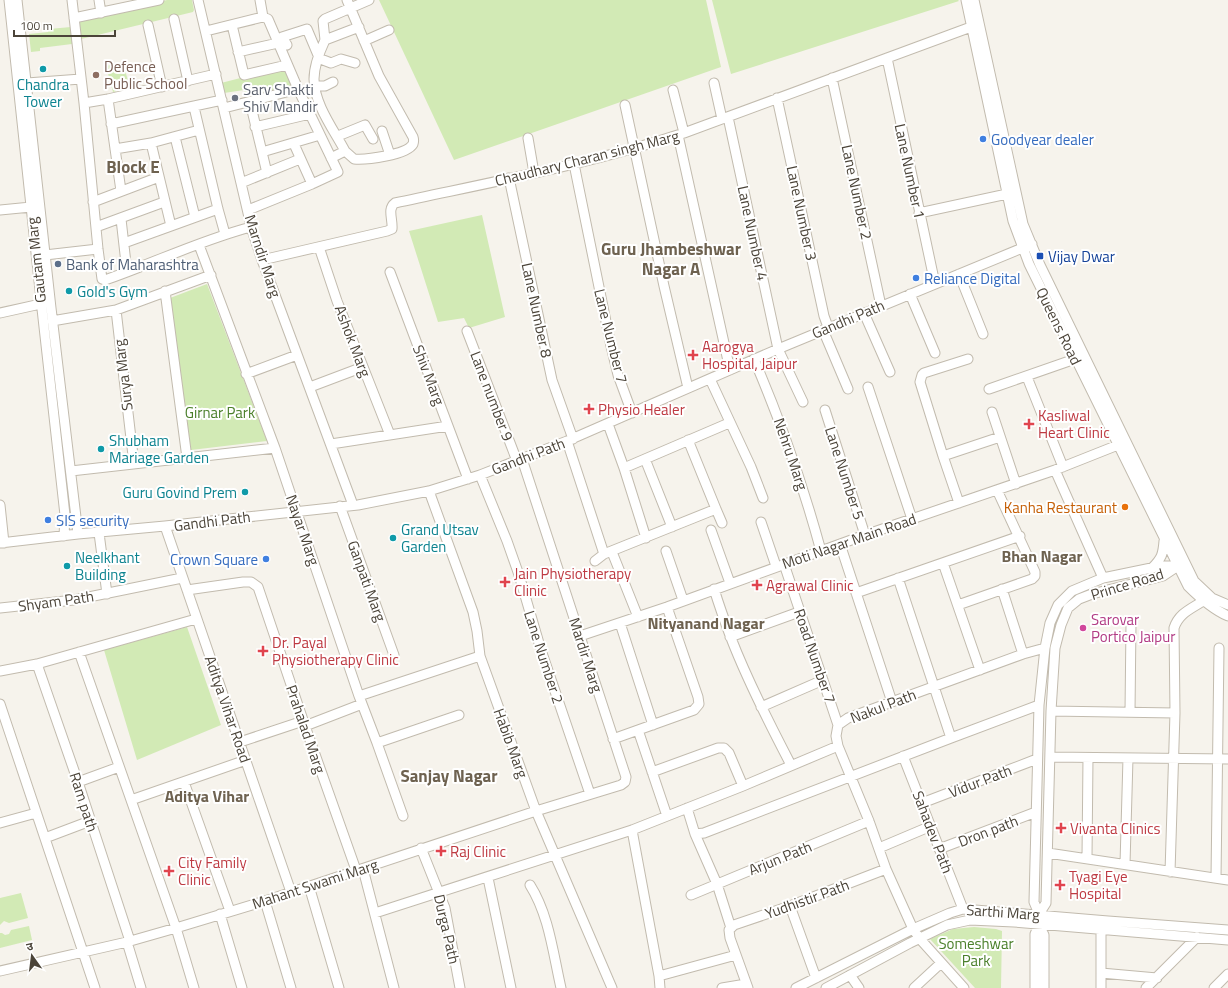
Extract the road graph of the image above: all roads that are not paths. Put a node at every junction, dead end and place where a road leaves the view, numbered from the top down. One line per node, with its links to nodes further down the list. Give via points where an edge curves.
1 (9, 0): 80 (street, Gautam Marg)
2 (17, 0): 35 (street, Gautam Marg)
3 (72, 0): 14 (street)
4 (99, 0): 12 (street)
5 (159, 0): 12 (street)
6 (198, 0): 21 (street, Marndir Marg)
7 (260, 0): 13 (street)
8 (369, 0): 11 (street)
9 (966, 0): 19 (street, Queens Road)
10 (974, 0): 93 (street, Queens Road)
11 (349, 4): 18 (street); 22 (street, via 325,18)
12 (101, 13): 14 (street)
13 (263, 17): 17 (street); 24 (street, via 268,19)
14 (74, 18): 31 (street)
15 (174, 19): 33 (street)
16 (148, 25): 38 (street)
17 (232, 25): 21 (street); 25 (street)
18 (359, 27): 22 (street); 23 (street)
19 (972, 27): 27 (street, Chaudhary Charan singh Marg); 77 (street, Queens Road)
20 (389, 30): 23 (street)
21 (206, 31): 30 (street, Marndir Marg)
22 (325, 40): 26 (street)
23 (364, 41): 66 (street, via 379,76 414,142)
24 (282, 44): 25 (street); 26 (street, via 282,37 307,29); 29 (street)
25 (238, 52): 29 (street, via 244,75)
26 (318, 56): 28 (street, via 331,63 341,59); 36 (street)
27 (887, 58): 32 (street, Chaudhary Charan singh Marg); 84 (street, Lane Number 1)
28 (355, 63)
29 (287, 65): 39 (street)
30 (216, 74): 33 (street); 45 (street, Marndir Marg)
31 (83, 77): 35 (street); 44 (street)
32 (832, 78): 41 (street, Chaudhary Charan singh Marg); 106 (street, Lane Number 2)
33 (188, 81): 38 (street)
34 (333, 82): 36 (street, via 325,86)
35 (27, 83): 96 (street, Gautam Marg)
36 (315, 83): 39 (street); 56 (street, via 321,107)
37 (714, 83): 49 (street, Lane Number 4)
38 (162, 87): 42 (street)
39 (298, 88): 43 (street); 48 (street)
40 (673, 90): 54 (street)
41 (777, 98): 49 (street, Chaudhary Charan singh Marg); 111 (street, Lane Number 3)
42 (108, 99): 44 (street); 50 (street)
43 (250, 102): 45 (street); 51 (street)
44 (84, 103): 78 (street)
45 (223, 104): 47 (street); 74 (street, Marndir Marg)
46 (625, 105): 62 (street)
47 (194, 107): 50 (street); 52 (street)
48 (310, 114): 51 (street); 55 (street)
49 (725, 118): 54 (street, Chaudhary Charan singh Marg); 114 (street, Lane Number 4)
50 (111, 124): 63 (street)
51 (255, 127): 65 (street)
52 (199, 130): 57 (street); 81 (street)
53 (382, 131): 66 (street)
54 (681, 134): 62 (street, Chaudhary Charan singh Marg); 121 (street)
55 (320, 136): 61 (street); 67 (street)
56 (338, 136): 59 (street, via 365,125); 64 (street)
57 (175, 137): 60 (street); 85 (street)
58 (528, 138): 71 (street)
59 (373, 139)
60 (151, 143): 63 (street); 72 (street)
61 (294, 144): 65 (street); 68 (street)
62 (636, 148): 69 (street, Chaudhary Charan singh Marg); 128 (street)
63 (115, 149): 76 (street)
64 (345, 151): 66 (street, via 354,159); 67 (street)
65 (262, 152): 70 (street)
66 (390, 155)
67 (331, 158): 75 (street, via 338,172)
68 (300, 159): 70 (street); 75 (street)
69 (574, 164): 71 (street, Chaudhary Charan singh Marg); 134 (street, Lane Number 7, via 611,346)
70 (267, 173): 74 (street)
71 (534, 173): 73 (street, Chaudhary Charan singh Marg)
72 (159, 177): 76 (street); 79 (street)
73 (509, 178): 94 (street, Chaudhary Charan singh Marg, via 396,203 390,210 392,229); 140 (street, Lane Number 8, via 552,380)
74 (241, 183): 83 (street, Marndir Marg)
75 (312, 184): 83 (street)
76 (121, 191): 78 (street)
77 (1007, 194): 84 (street); 93 (street, Queens Road, via 1013,221)
78 (93, 202): 89 (street)
79 (164, 202): 86 (street); 87 (street)
80 (31, 207): 82 (street); 105 (street, Gautam Marg)
81 (218, 209): 85 (street); 90 (street)
82 (0, 210)
83 (248, 210): 88 (street, Marndir Marg)
84 (919, 212): 102 (street, Lane Number 1)
85 (195, 217): 87 (street)
86 (121, 219): 89 (street); 91 (street)
87 (171, 226): 91 (street)
88 (251, 227): 90 (street); 97 (street, Marndir Marg)
89 (96, 228): 95 (street)
90 (225, 234): 92 (street)
91 (124, 243): 98 (street)
92 (199, 244): 98 (street); 101 (street, Nayar Marg)
93 (1027, 245): 100 (street, Gandhi Path); 119 (street, Queens Road, via 1029,264); 185 (street, Queens Road, via 1040,265)
94 (319, 247): 97 (street, Chaudhary Charan singh Marg); 120 (street, Ashok Marg)
95 (98, 249): 96 (street); 98 (street, via 102,279)
96 (45, 255): 105 (street, Gautam Marg)
97 (262, 260): 116 (street, Marndir Marg)
98 (127, 272)
99 (390, 272): 137 (street, Shiv Marg)
100 (959, 274): 102 (street, Gandhi Path); 113 (street)
101 (211, 275): 103 (street); 123 (street, Nayar Marg)
102 (935, 284): 104 (street, Gandhi Path)
103 (165, 291): 107 (street); 146 (street)
104 (910, 294): 106 (street, Gandhi Path); 115 (street)
105 (46, 305): 109 (street, via 16,314); 110 (street, Gautam Marg); 174 (street, Gautam Marg, via 66,520)
106 (881, 306): 108 (street, Gandhi Path)
107 (116, 310): 110 (street); 149 (street, Surya Marg)
108 (864, 313): 111 (street, Gandhi Path); 122 (street)
109 (0, 314)
110 (52, 321): 152 (street, Gautam Marg)
111 (826, 328): 114 (street, Gandhi Path); 129 (street, Lane Number 3)
112 (467, 331): 148 (street, Lane number 9)
113 (983, 334)
114 (778, 349): 117 (street, Gandhi Path); 131 (street, Lane Number 4)
115 (935, 353)
116 (297, 355): 123 (street); 126 (street, Marndir Marg)
117 (754, 359): 121 (street, Gandhi Path); 180 (street, Nehru Marg, via 795,463)
118 (968, 359): 145 (street, via 924,373 920,378)
119 (1075, 359): 124 (street); 143 (street, Queens Road)
120 (363, 367): 126 (street); 138 (street, Ashok Marg)
121 (730, 370): 125 (street, Gandhi Path)
122 (890, 372)
123 (246, 374): 144 (street, Nayar Marg)
124 (1027, 377): 130 (street); 151 (street)
125 (710, 378): 128 (street, Gandhi Path); 135 (street)
126 (310, 387): 142 (street, Marndir Marg)
127 (868, 387): 165 (street)
128 (688, 388): 134 (street, Gandhi Path)
129 (848, 389)
130 (989, 389)
131 (803, 402)
132 (824, 410): 173 (street, Lane Number 5)
133 (992, 412): 139 (street)
134 (632, 413): 136 (street, Gandhi Path)
135 (729, 423): 141 (street); 158 (street)
136 (608, 424): 140 (street, Gandhi Path); 150 (street)
137 (448, 426): 138 (street); 154 (street, Shiv Marg)
138 (390, 435): 142 (street)
139 (1000, 437): 145 (street); 155 (street)
140 (570, 440): 148 (street, Gandhi Path); 182 (street, Lane Number 8)
141 (688, 440): 147 (street); 163 (street)
142 (331, 444): 161 (street, Marndir Marg)
143 (1118, 445): 151 (street, Moti Nagar Main Road); 177 (street, Queens Road)
144 (275, 448): 146 (street); 164 (street, Nayar Marg)
145 (943, 456): 159 (street)
146 (186, 458): 149 (street)
147 (645, 459): 150 (street); 169 (street)
148 (520, 460): 153 (street, Gandhi Path); 211 (street, Mardir Marg)
149 (134, 464): 152 (street)
150 (624, 468): 176 (street)
151 (1059, 468): 155 (street, Moti Nagar Main Road); 191 (street)
152 (71, 471): 172 (street, Gautam Marg)
153 (480, 475): 154 (street, Gandhi Path); 259 (street, Lane Number 2, via 519,575 541,650)
154 (468, 479): 157 (street, Gandhi Path)
155 (1016, 484): 156 (street, Moti Nagar Main Road)
156 (997, 490): 159 (street, Moti Nagar Main Road); 175 (street)
157 (429, 491): 161 (street, Gandhi Path); 218 (street, Habib Marg, via 473,612)
158 (763, 498)
159 (959, 502): 165 (street, Moti Nagar Main Road)
160 (0, 505): 178 (street)
161 (353, 505): 162 (street, Gandhi Path)
162 (340, 506): 164 (street, Gandhi Path); 217 (street, Ganpati Marg)
163 (716, 509): 167 (street); 169 (street)
164 (297, 511): 168 (street, Gandhi Path); 224 (street, Nayar Marg)
165 (912, 519): 173 (street, Moti Nagar Main Road)
166 (761, 522): 186 (street, Road Number 7)
167 (722, 523)
168 (165, 526): 171 (street, Gandhi Path); 189 (street, Aditya Vihar Road)
169 (672, 527): 176 (street)
170 (711, 530): 193 (street)
171 (99, 533): 172 (street, Gandhi Path); 198 (street)
172 (78, 534): 174 (street, Gandhi Path)
173 (865, 535): 179 (street, Moti Nagar Main Road)
174 (64, 536): 178 (street, Gandhi Path)
175 (1020, 536): 184 (street); 196 (street, via 1035,576)
176 (646, 538): 182 (street)
177 (1164, 539): 185 (street, Queens Road); 187 (street, via 1163,554)
178 (2, 543)
179 (840, 544): 180 (street, Moti Nagar Main Road); 197 (street)
180 (821, 550): 186 (street, Moti Nagar Main Road)
181 (666, 551): 199 (street)
182 (608, 553): 183 (street); 207 (street, Lane Number 8)
183 (595, 561)
184 (943, 563): 190 (street); 201 (street)
185 (1182, 564): 187 (street, Prince Road); 188 (street, Prince Road); 192 (street, Queens Road); 202 (street, Queens Road, via 1194,581 1212,598)
186 (780, 565): 193 (street, Moti Nagar Main Road); 205 (street, Road Number 7)
187 (1151, 569): 191 (street, Prince Road)
188 (1164, 576): 192 (street); 229 (street, Prince Road, via 1092,594 1079,599 1068,608 1055,648)
189 (182, 578): 195 (street, Aditya Vihar Road); 198 (street, Shyam Path)
190 (898, 578): 197 (street); 223 (street)
191 (1103, 578): 213 (street, Prince Road, via 1072,591 1058,605 1050,623)
192 (1185, 581): 200 (street, Queens Road)
193 (730, 583): 194 (street, Moti Nagar Main Road)
194 (714, 589): 199 (street, Moti Nagar Main Road); 212 (street)
195 (187, 590): 208 (street, Aditya Vihar Road); 233 (street, Prahalad Marg, via 243,582 251,582 258,587)
196 (1002, 590): 201 (street); 216 (street)
197 (856, 593): 225 (street)
198 (107, 594): 204 (street, Shyam Path)
199 (683, 600): 203 (street, Moti Nagar Main Road)
200 (1204, 601): 206 (street, Queens Road); 231 (street, via 1182,614 1174,628)
201 (958, 605): 220 (street)
202 (1228, 605)
203 (667, 607): 207 (street, Moti Nagar Main Road); 234 (street, via 699,704 694,710)
204 (0, 608)
205 (799, 612): 212 (street); 222 (street, Road Number 7)
206 (1228, 616)
207 (638, 617): 209 (street, Moti Nagar Main Road)
208 (196, 619): 215 (street); 239 (street, Aditya Vihar Road)
209 (620, 623): 211 (street, Moti Nagar Main Road); 234 (street)
210 (1131, 623): 230 (street)
211 (580, 636): 238 (street, Mardir Marg)
212 (730, 637): 228 (street)
213 (1045, 648): 216 (street, Nakul Path); 227 (street, Prince Road)
214 (1220, 648): 248 (street)
215 (79, 652): 219 (street); 252 (street)
216 (1023, 654): 220 (street, Nakul Path)
217 (394, 655)
218 (480, 656): 224 (street); 263 (street, Habib Marg)
219 (37, 664): 221 (street); 255 (street, Ram path)
220 (980, 670): 223 (street, Nakul Path)
221 (0, 671)
222 (823, 680): 228 (street); 235 (street, Road Number 7)
223 (934, 686): 225 (street, Nakul Path); 237 (street)
224 (360, 700): 233 (street); 240 (street, Nayar Marg)
225 (892, 702): 235 (street, Nakul Path, via 848,718)
226 (0, 704): 264 (street)
227 (1039, 705): 237 (street); 244 (street, Prince Road)
228 (761, 707): 251 (street)
229 (1051, 711): 230 (street); 243 (street, Prince Road)
230 (1130, 712): 231 (street)
231 (1175, 713): 247 (street)
232 (459, 715): 240 (street)
233 (304, 723): 239 (street); 283 (street, Prahalad Marg)
234 (653, 725): 236 (street)
235 (838, 725): 241 (street, Nakul Path)
236 (638, 730): 238 (street); 253 (street)
237 (951, 738): 242 (street)
238 (613, 739): 257 (street, Mardir Marg, via 626,777)
239 (240, 742): 250 (street, Aditya Vihar Road)
240 (377, 743): 266 (street, Nayar Marg)
241 (838, 746): 251 (street); 254 (street, Nakul Path)
242 (903, 756): 254 (street); 261 (street, Sahadev Path)
243 (1050, 757): 245 (street); 278 (street, Prince Road)
244 (1037, 758): 261 (street, Vidur Path); 265 (street, Prince Road)
245 (1088, 758): 246 (street); 280 (street)
246 (1128, 758): 247 (street); 281 (street)
247 (1173, 759): 248 (street); 284 (street)
248 (1218, 759): 249 (street); 286 (street)
249 (1228, 759)
250 (246, 760): 256 (street); 291 (street, Aditya Vihar Road)
251 (791, 765): 258 (street)
252 (119, 768): 255 (street); 260 (street)
253 (652, 772): 258 (street, via 724,748 729,753); 267 (street)
254 (851, 776): 269 (street, Nakul Path); 273 (street)
255 (78, 782): 268 (street, Ram path)
256 (184, 782): 260 (street); 297 (street)
257 (625, 782): 259 (street, Mahant Swami Marg)
258 (744, 786): 262 (street)
259 (590, 794): 263 (street, Mahant Swami Marg)
260 (131, 800): 302 (street)
261 (922, 803): 271 (street, Sahadev Path)
262 (686, 808): 267 (street); 273 (street)
263 (536, 811): 275 (street, Mahant Swami Marg); 279 (street, Habib Marg)
264 (36, 812): 270 (street); 274 (street)
265 (1036, 812): 277 (street, Dron path); 300 (street, Prince Road, via 1034,902)
266 (403, 816)
267 (667, 816): 272 (street)
268 (90, 821): 274 (street); 310 (street, Ram path)
269 (869, 821): 276 (street, Nakul Path); 288 (street, Arjun Path)
270 (0, 823)
271 (930, 826): 276 (street); 277 (street, Sahadev Path)
272 (632, 830): 279 (street); 318 (street)
273 (696, 834): 288 (street)
274 (45, 838): 311 (street)
275 (421, 848): 283 (street, Mahant Swami Marg); 292 (street, Durga Path)
276 (878, 848): 282 (street, Nakul Path)
277 (939, 849): 296 (street, Sahadev Path)
278 (1048, 853): 280 (street); 300 (street, Prince Road, via 1046,903)
279 (556, 856): 285 (street); 332 (street, Habib Marg)
280 (1087, 858): 281 (street)
281 (1125, 864): 284 (street)
282 (886, 869): 295 (street, Yudhistir Path); 304 (street, Nakul Path)
283 (360, 870): 290 (street, Mahant Swami Marg); 298 (street, Prahalad Marg)
284 (1170, 872): 286 (street)
285 (488, 878): 292 (street); 330 (street)
286 (1216, 878): 287 (street)
287 (1228, 880)
288 (717, 884): 293 (street, Arjun Path); 303 (street)
289 (530, 885): 331 (street, via 545,916)
290 (309, 886): 291 (street, Mahant Swami Marg); 327 (street)
291 (291, 892): 294 (street, Mahant Swami Marg)
292 (440, 893): 298 (street); 329 (street, Durga Path, via 449,923)
293 (691, 895)
294 (265, 900): 297 (street, Mahant Swami Marg); 322 (street)
295 (790, 906): 303 (street, Yudhistir Path, via 734,925); 319 (street)
296 (963, 909): 300 (street, Sarthi Marg); 304 (street, Sarthi Marg)
297 (230, 911): 299 (street, Mahant Swami Marg)
298 (375, 913): 328 (street, Prahalad Marg)
299 (220, 914): 302 (street, Mahant Swami Marg); 326 (street)
300 (1039, 914): 301 (street, Prince Road); 307 (street, Sarthi Marg)
301 (1039, 925): 305 (street); 308 (street, via 970,920 947,925); 340 (street, Prince Road, via 1035,934); 341 (street, Prince Road, via 1044,934)
302 (176, 928): 310 (street, Mahant Swami Marg); 325 (street)
303 (730, 929): 312 (street, via 730,938)
304 (913, 929): 308 (street, Nakul Path); 319 (street, Sarthi Marg)
305 (1101, 929): 307 (street); 315 (street)
306 (1228, 930): 307 (street, Sarthi Marg)
307 (1191, 933): 309 (street); 320 (street)
308 (920, 939): 313 (street, Nakul Path); 317 (street)
309 (1228, 940)
310 (129, 941): 311 (street, Mahant Swami Marg); 324 (street, Ram path)
311 (84, 952): 314 (street, Mahant Swami Marg); 323 (street)
312 (736, 955): 318 (street); 321 (street)
313 (941, 963): 338 (street); 339 (street, Nakul Path)
314 (0, 971)
315 (1101, 973): 320 (street); 342 (street)
316 (1228, 974): 344 (street)
317 (850, 975): 336 (street); 337 (street)
318 (659, 976): 333 (street)
319 (816, 978): 335 (street, Sarthi Marg)
320 (1157, 978): 343 (street)
321 (747, 986): 334 (street)
322 (288, 987)
323 (95, 988)
324 (141, 988)
325 (194, 988)
326 (242, 988)
327 (339, 988)
328 (394, 988)
329 (460, 988)
330 (511, 988)
331 (561, 988)
332 (612, 988)
333 (660, 988)
334 (722, 988)
335 (796, 988)
336 (826, 988)
337 (859, 988)
338 (914, 988)
339 (964, 988)
340 (1035, 988)
341 (1044, 988)
342 (1101, 988)
343 (1146, 988)
344 (1214, 988)

